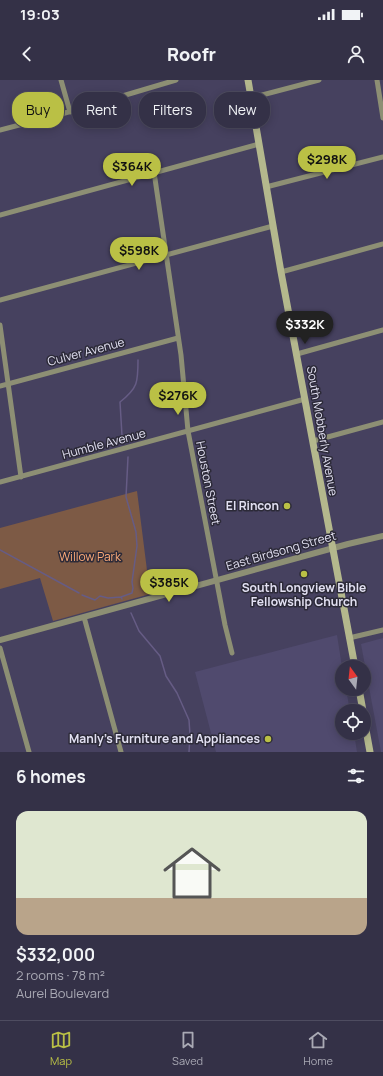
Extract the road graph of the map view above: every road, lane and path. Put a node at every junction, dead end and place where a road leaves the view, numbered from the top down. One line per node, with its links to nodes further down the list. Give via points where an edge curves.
1 (62, 80): 8 (street)
2 (176, 80): 8 (street)
3 (248, 80): 6 (main road, South Mobberly Avenue)
4 (319, 80): 7 (street)
5 (377, 80): 9 (street)
6 (250, 92)
7 (270, 93)
8 (70, 112): 11 (street)
9 (383, 118)
10 (256, 128): 12 (main road, South Mobberly Avenue)
11 (0, 130)
12 (259, 144): 14 (street); 15 (main road, South Mobberly Avenue)
13 (383, 157): 15 (street)
14 (154, 172): 16 (street); 19 (street, Houston Street)
15 (266, 187): 17 (main road, South Mobberly Avenue)
16 (0, 215)
17 (274, 226): 19 (street); 20 (main road, South Mobberly Avenue)
18 (383, 244): 20 (street)
19 (166, 255): 21 (street); 24 (street, Houston Street)
20 (281, 272): 25 (main road, South Mobberly Avenue)
21 (0, 300)
22 (0, 325): 26 (street)
23 (383, 330): 25 (street)
24 (178, 338): 26 (street, Culver Avenue); 30 (street, Houston Street)
25 (297, 354): 28 (main road, South Mobberly Avenue)
26 (8, 384): 27 (street, Culver Avenue); 32 (street)
27 (0, 386)
28 (305, 399): 30 (street, Humble Avenue); 31 (main road, South Mobberly Avenue)
29 (383, 422): 31 (street)
30 (188, 432): 32 (street, Humble Avenue); 36 (street, Houston Street)
31 (313, 441): 35 (main road, South Mobberly Avenue)
32 (21, 477): 33 (street, Humble Avenue)
33 (0, 482)
34 (383, 536): 35 (street, East Birdsong Street)
35 (332, 548): 36 (street, East Birdsong Street); 39 (main road, South Mobberly Avenue)
36 (217, 581): 37 (street, East Birdsong Street); 42 (street, Houston Street)
37 (84, 617): 40 (street, East Birdsong Street); 46 (street)
38 (383, 630): 39 (street)
39 (349, 638): 43 (main road, South Mobberly Avenue)
40 (0, 640)
41 (0, 648): 45 (street)
42 (232, 653)
43 (354, 660)
44 (368, 740): 47 (main road)
45 (29, 752)
46 (121, 752)
47 (370, 752)

